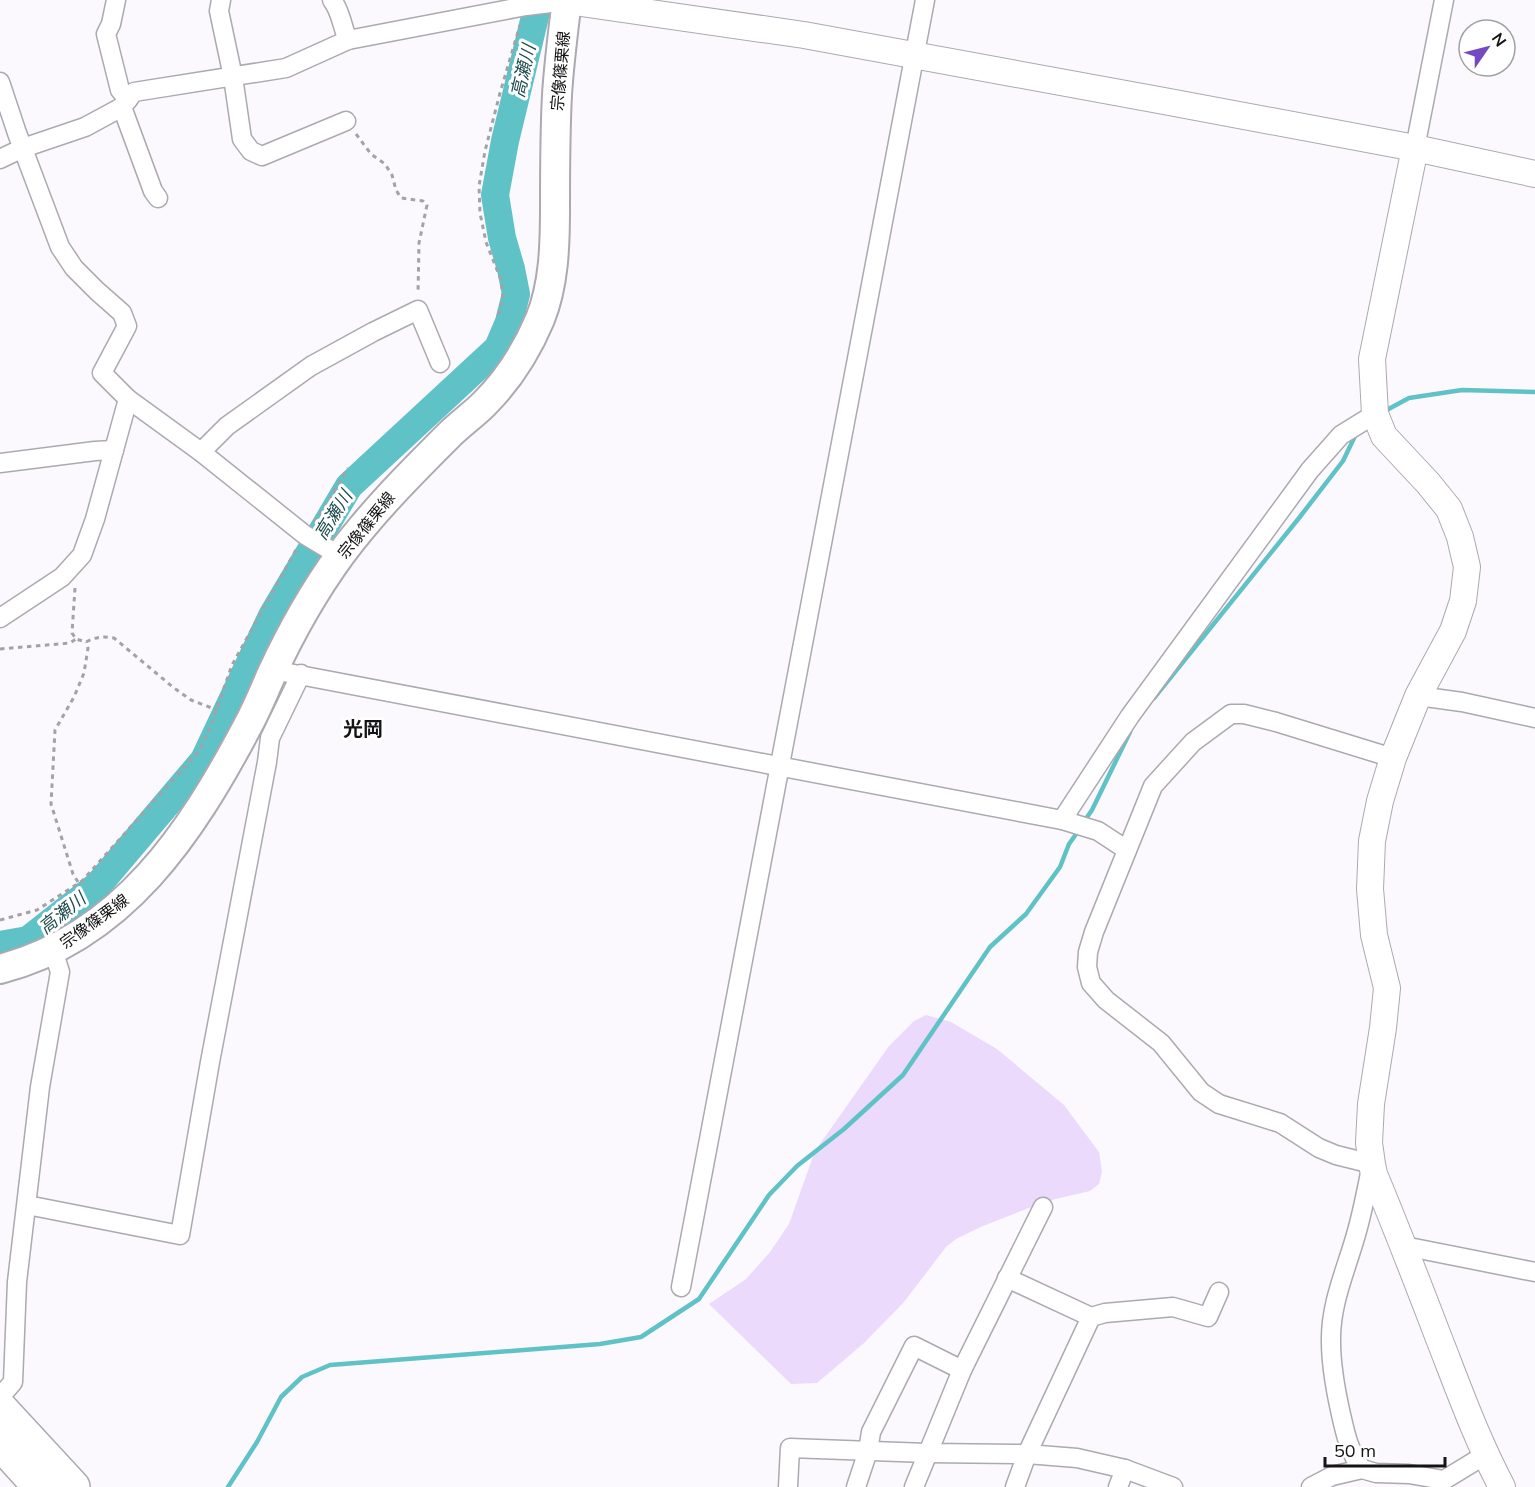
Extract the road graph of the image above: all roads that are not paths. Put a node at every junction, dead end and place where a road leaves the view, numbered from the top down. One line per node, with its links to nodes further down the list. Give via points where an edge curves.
1 (116, 0): 12 (street, via 106,34)
2 (221, 0): 10 (street, via 219,11)
3 (332, 0): 8 (street)
4 (926, 0): 9 (street)
5 (1444, 0): 15 (street)
6 (562, 1): 7 (street); 9 (street, via 804,35); 25 (main road, 宗像篠栗線, via 555,247 541,317 504,381 400,484)
7 (528, 4): 8 (street)
8 (348, 40): 10 (street, via 286,68)
9 (915, 56): 15 (street); 31 (street)
10 (233, 77): 12 (street, via 134,92); 13 (street, via 242,139 251,151 262,156)
11 (0, 82): 14 (street)
12 (125, 103): 14 (street, via 85,127); 18 (street)
13 (346, 121)
14 (23, 148): 16 (street); 20 (street, via 60,247 74,268 122,313 128,326 102,373)
15 (1415, 148): 17 (street); 21 (street, via 1372,359)
16 (0, 159)
17 (1535, 174)
18 (158, 198)
19 (440, 363): 23 (street, via 418,310 311,366 227,426)
20 (128, 399): 22 (street); 23 (street)
21 (1379, 425): 28 (street, via 1449,509 1467,567 1463,601 1453,631); 32 (street, via 1341,435 1310,470 1130,716)
22 (114, 450): 24 (street); 26 (street, via 82,555 62,577)
23 (201, 452): 25 (street, via 305,535)
24 (0, 463)
25 (340, 556): 27 (main road, 宗像篠栗線, via 304,611)
26 (0, 618)
27 (287, 672): 31 (street); 34 (main road, 宗像篠栗線, via 249,725 199,810 156,868 111,912); 37 (street, via 270,738 180,1235)
28 (1418, 696): 29 (street); 30 (street)
29 (1535, 718)
30 (1393, 758): 33 (street, via 1276,722 1231,714 1193,742 1153,786); 36 (street, via 1372,841 1370,889 1374,935 1387,988 1371,1104)
31 (780, 767): 32 (street); 42 (street)
32 (1062, 820): 33 (street, via 1098,831)
33 (1127, 850): 36 (street, via 1091,942 1087,967 1092,983 1106,1000 1161,1043 1201,1092 1219,1104 1280,1123 1319,1148)
34 (53, 950): 35 (main road, 宗像篠栗線); 37 (street, via 60,972 40,1087)
35 (0, 969)
36 (1371, 1164): 39 (street); 54 (street, via 1357,1232 1341,1277 1330,1341 1344,1429 1352,1456)
37 (27, 1205): 46 (street, via 17,1282 13,1382)
38 (1043, 1207): 41 (street)
39 (1404, 1246): 40 (street); 52 (street)
40 (1535, 1272)
41 (1007, 1278): 44 (street); 45 (street)
42 (681, 1287)
43 (1219, 1292): 44 (street, via 1208,1317 1173,1307)
44 (1091, 1317): 51 (street)
45 (962, 1371): 49 (street, via 914,1346 871,1432); 50 (street)
46 (0, 1397)
47 (0, 1408): 56 (highway)
48 (0, 1443): 55 (highway)
49 (868, 1451): 50 (street); 57 (street, via 790,1448); 58 (street)
50 (927, 1453): 51 (street); 59 (street)
51 (1027, 1454): 53 (street, via 1077,1458); 60 (street)
52 (1485, 1455): 54 (street, via 1444,1480); 64 (street)
53 (1125, 1469): 61 (street); 62 (street)
54 (1362, 1469): 63 (street, via 1332,1476)
55 (40, 1487)
56 (73, 1487)
57 (788, 1487)
58 (856, 1487)
59 (914, 1487)
60 (1016, 1487)
61 (1118, 1487)
62 (1173, 1487)
63 (1311, 1487)
64 (1502, 1487)

